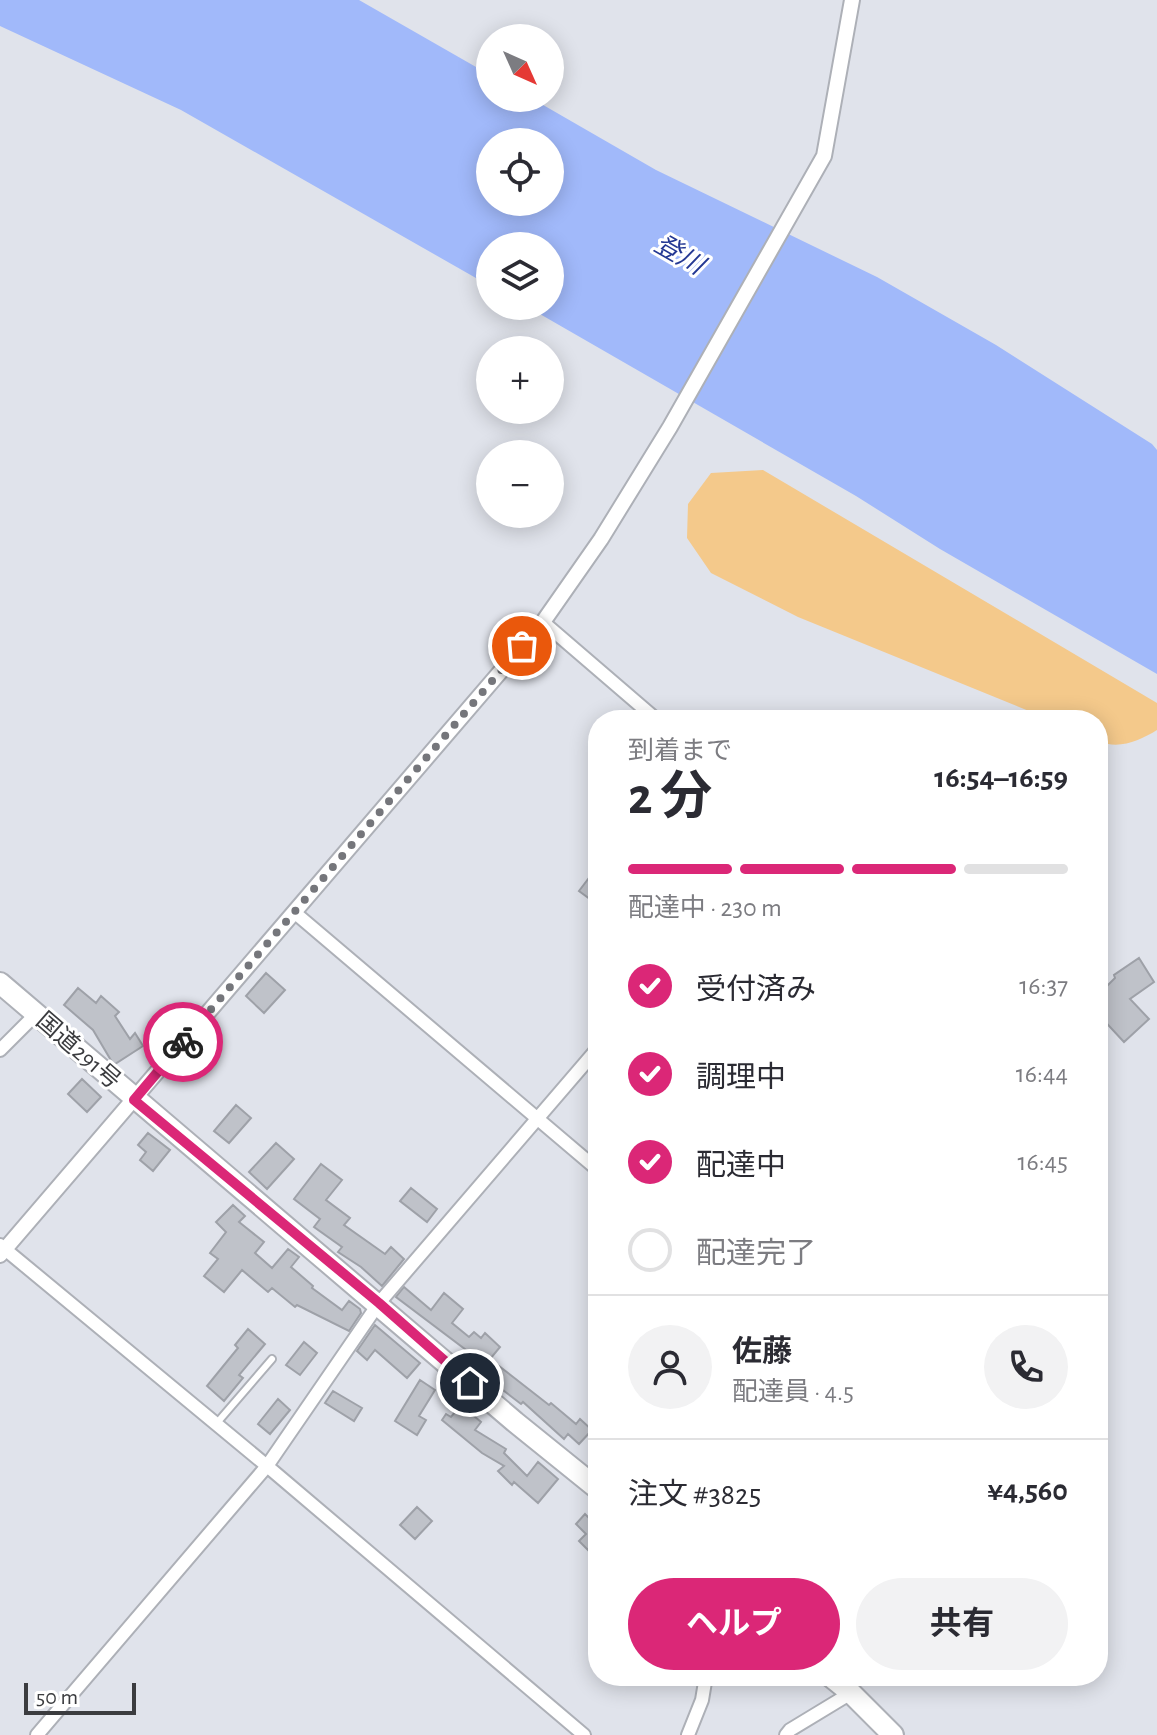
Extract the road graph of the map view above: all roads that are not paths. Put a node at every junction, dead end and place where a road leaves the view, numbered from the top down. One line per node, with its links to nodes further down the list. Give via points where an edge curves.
1 (852, 0): 2 (street, via 824,156 670,427)
2 (543, 622): 3 (street); 4 (street)
3 (645, 710)
4 (294, 912): 9 (street); 10 (street)
5 (0, 983): 6 (highway, 国道291号)
6 (36, 1014): 7 (street); 9 (highway, 国道291号)
7 (0, 1050)
8 (588, 1060): 10 (street)
9 (134, 1100): 12 (street); 13 (highway, 国道291号)
10 (538, 1118): 11 (street); 13 (street)
11 (588, 1161)
12 (2, 1250): 15 (street)
13 (379, 1303): 16 (street); 17 (highway, 国道291号)
14 (272, 1359): 15 (lane)
15 (216, 1424): 16 (street)
16 (267, 1466): 21 (street); 22 (street)
17 (588, 1481)
18 (704, 1686): 23 (street)
19 (842, 1686): 20 (highway)
20 (851, 1693): 24 (street); 25 (highway)
21 (37, 1735)
22 (584, 1735)
23 (688, 1735)
24 (786, 1735)
25 (893, 1735)

